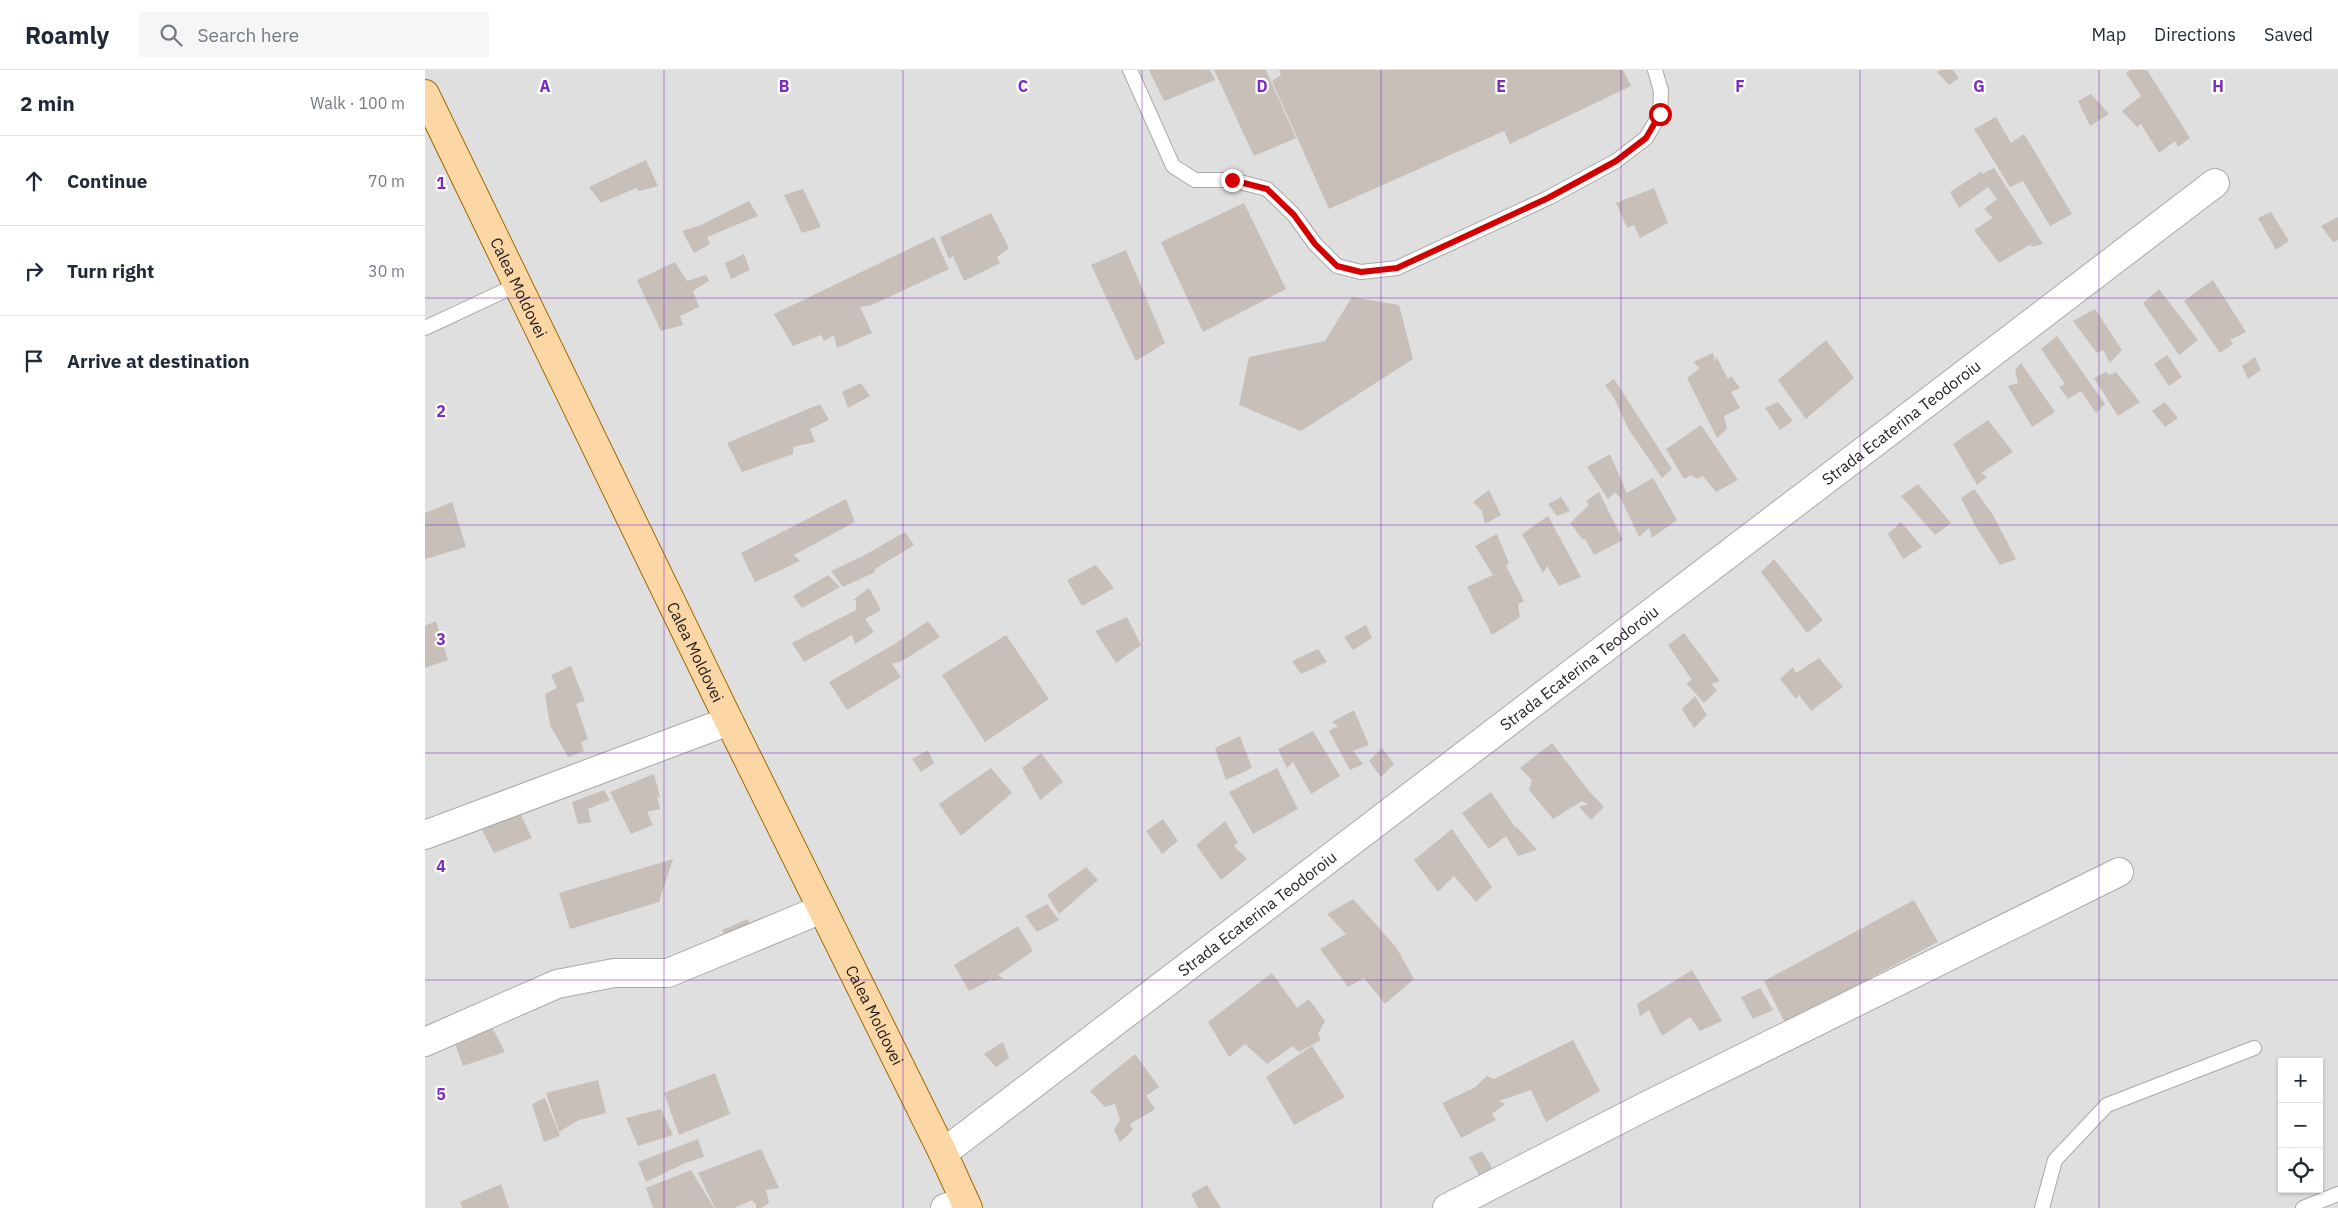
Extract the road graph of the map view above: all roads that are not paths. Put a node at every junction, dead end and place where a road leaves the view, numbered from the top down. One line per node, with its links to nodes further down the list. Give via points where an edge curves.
1 (1130, 70): 2 (lane, via 1173,166 1195,180 1232,180 1267,189 1337,266 1361,272 1397,268 1548,198 1616,161 1646,138 1660,114 1661,91)
2 (1655, 70)
3 (425, 94): 5 (main road, Calea Moldovei)
4 (2215, 183): 13 (street, Strada Ecaterina Teodoroiu)
5 (517, 285): 6 (lane); 7 (main road, Calea Moldovei)
6 (425, 328)
7 (729, 721): 8 (street); 10 (main road, Calea Moldovei)
8 (425, 835)
9 (2119, 872): 16 (street)
10 (822, 909): 11 (street, via 668,973 614,973 557,984); 13 (main road, Calea Moldovei)
11 (425, 1042)
12 (2253, 1048): 17 (lane, via 2107,1105 2055,1160)
13 (943, 1153): 15 (main road, Calea Moldovei)
14 (2338, 1194): 18 (lane)
15 (959, 1206)
16 (1447, 1208)
17 (2043, 1208)
18 (2303, 1208)

